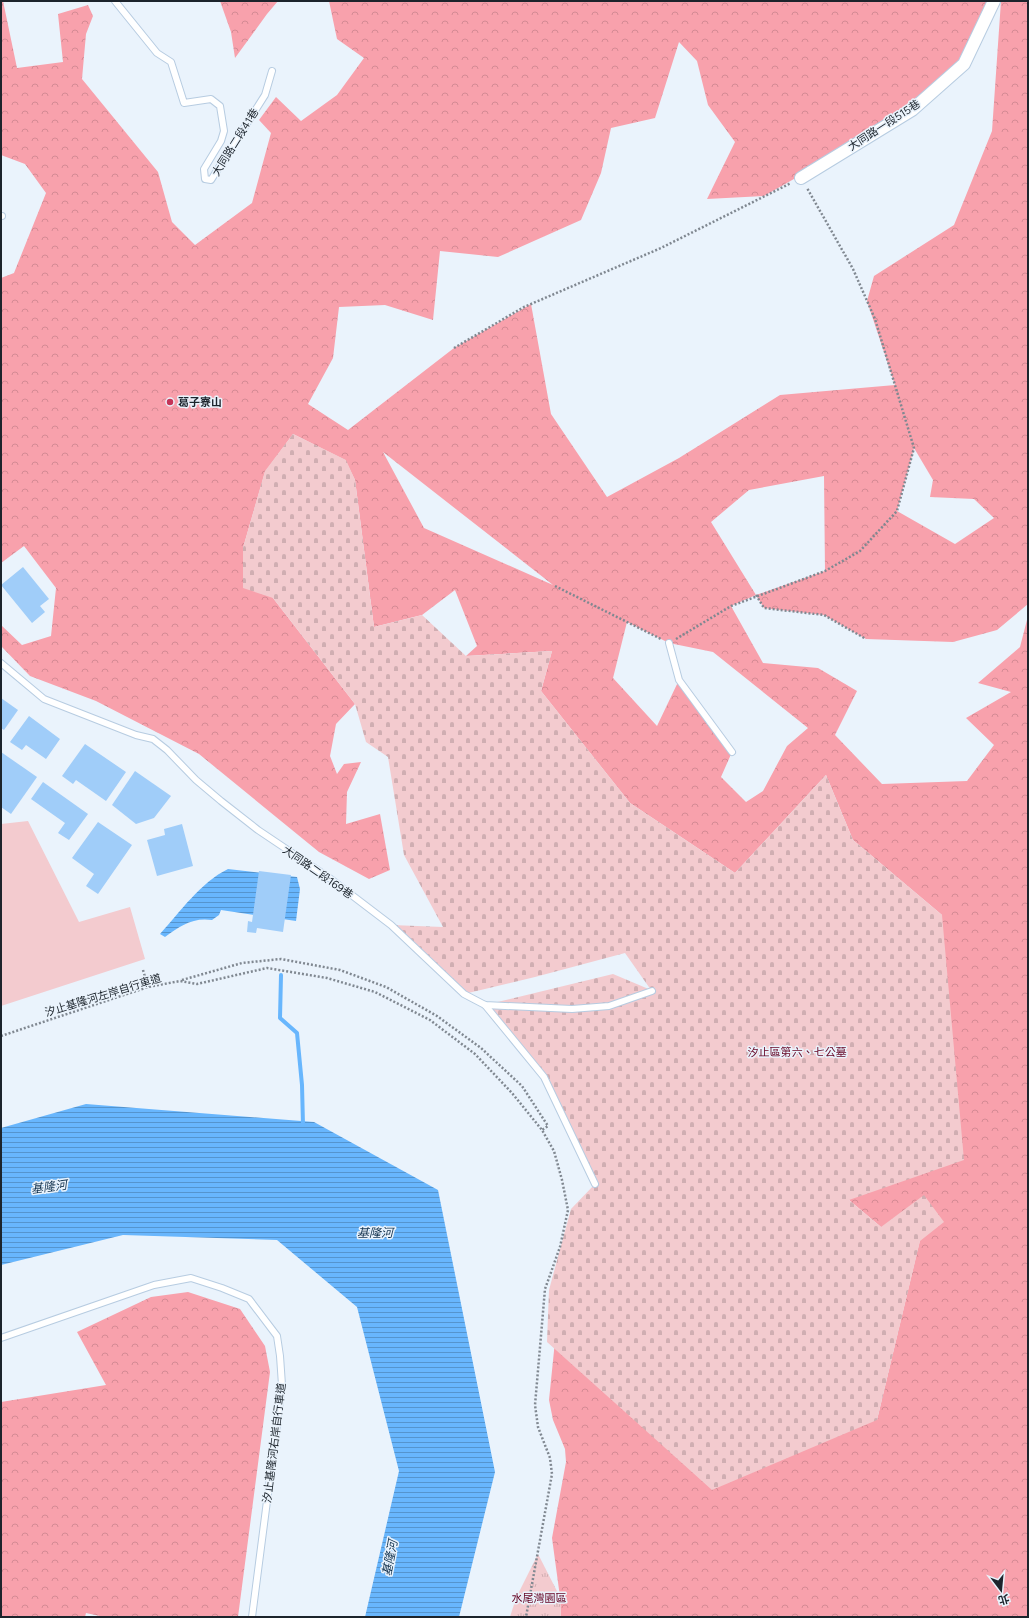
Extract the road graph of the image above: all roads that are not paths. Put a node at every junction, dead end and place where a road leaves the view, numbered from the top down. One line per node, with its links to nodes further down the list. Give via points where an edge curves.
1 (115, 1): 3 (lane, 大同路二段41巷, via 157,53 171,62 184,103 211,99 220,106 224,131 221,141 204,169 205,179 211,180 265,95)
2 (994, 1): 4 (street, 大同路一段515巷, via 964,64 912,110)
3 (272, 71)
4 (801, 178)
5 (669, 643): 7 (lane, via 679,680)
6 (1, 663): 9 (lane, 大同路二段169巷, via 44,699 136,735 153,739 221,802 391,925 464,994)
7 (732, 752)
8 (652, 991): 9 (lane, 大同路二段169巷, via 609,1006 572,1009)
9 (485, 1005): 10 (lane, via 544,1077)
10 (595, 1184)
11 (1, 1338): 12 (lane, 汐止基隆河右岸自行車道, via 154,1285 191,1278 249,1299 277,1336 282,1385)
12 (252, 1617)

